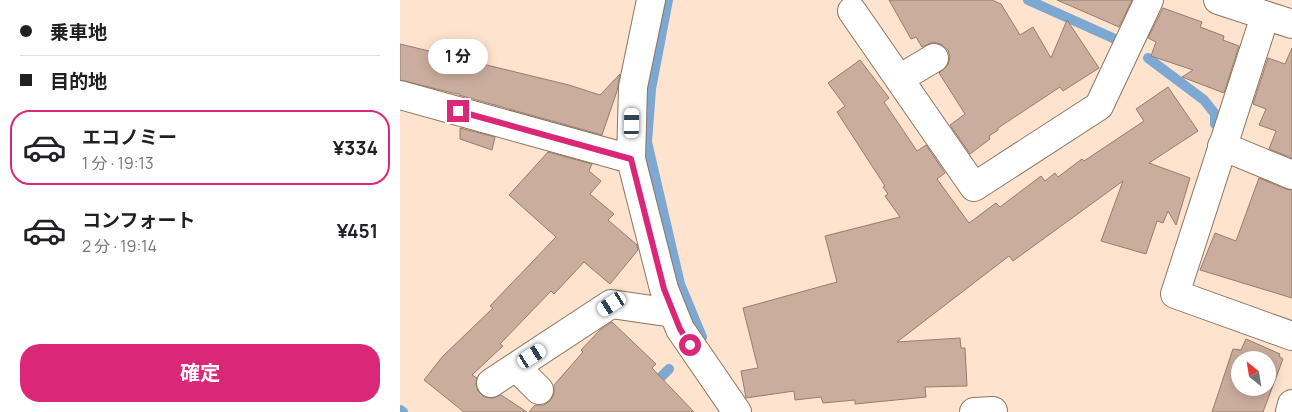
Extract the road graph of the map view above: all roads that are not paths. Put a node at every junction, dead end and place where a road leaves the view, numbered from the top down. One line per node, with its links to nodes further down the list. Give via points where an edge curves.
1 (651, 0): 11 (street, via 633,88)
2 (1149, 0): 8 (street, via 1099,106 974,187)
3 (1218, 0): 5 (street)
4 (852, 11): 8 (street)
5 (1265, 16): 6 (street); 10 (street)
6 (1292, 24)
7 (934, 58): 8 (street)
8 (899, 79)
9 (400, 96): 11 (street)
10 (1222, 146): 12 (street); 14 (street, via 1175,294)
11 (631, 159): 13 (street, via 664,289)
12 (1292, 175)
13 (674, 313): 15 (street, via 612,304); 19 (street, via 680,329)
14 (1292, 336)
15 (516, 367): 16 (street); 17 (street)
16 (491, 383)
17 (539, 390)
18 (1292, 404): 20 (street)
19 (737, 412)
20 (1290, 412)

